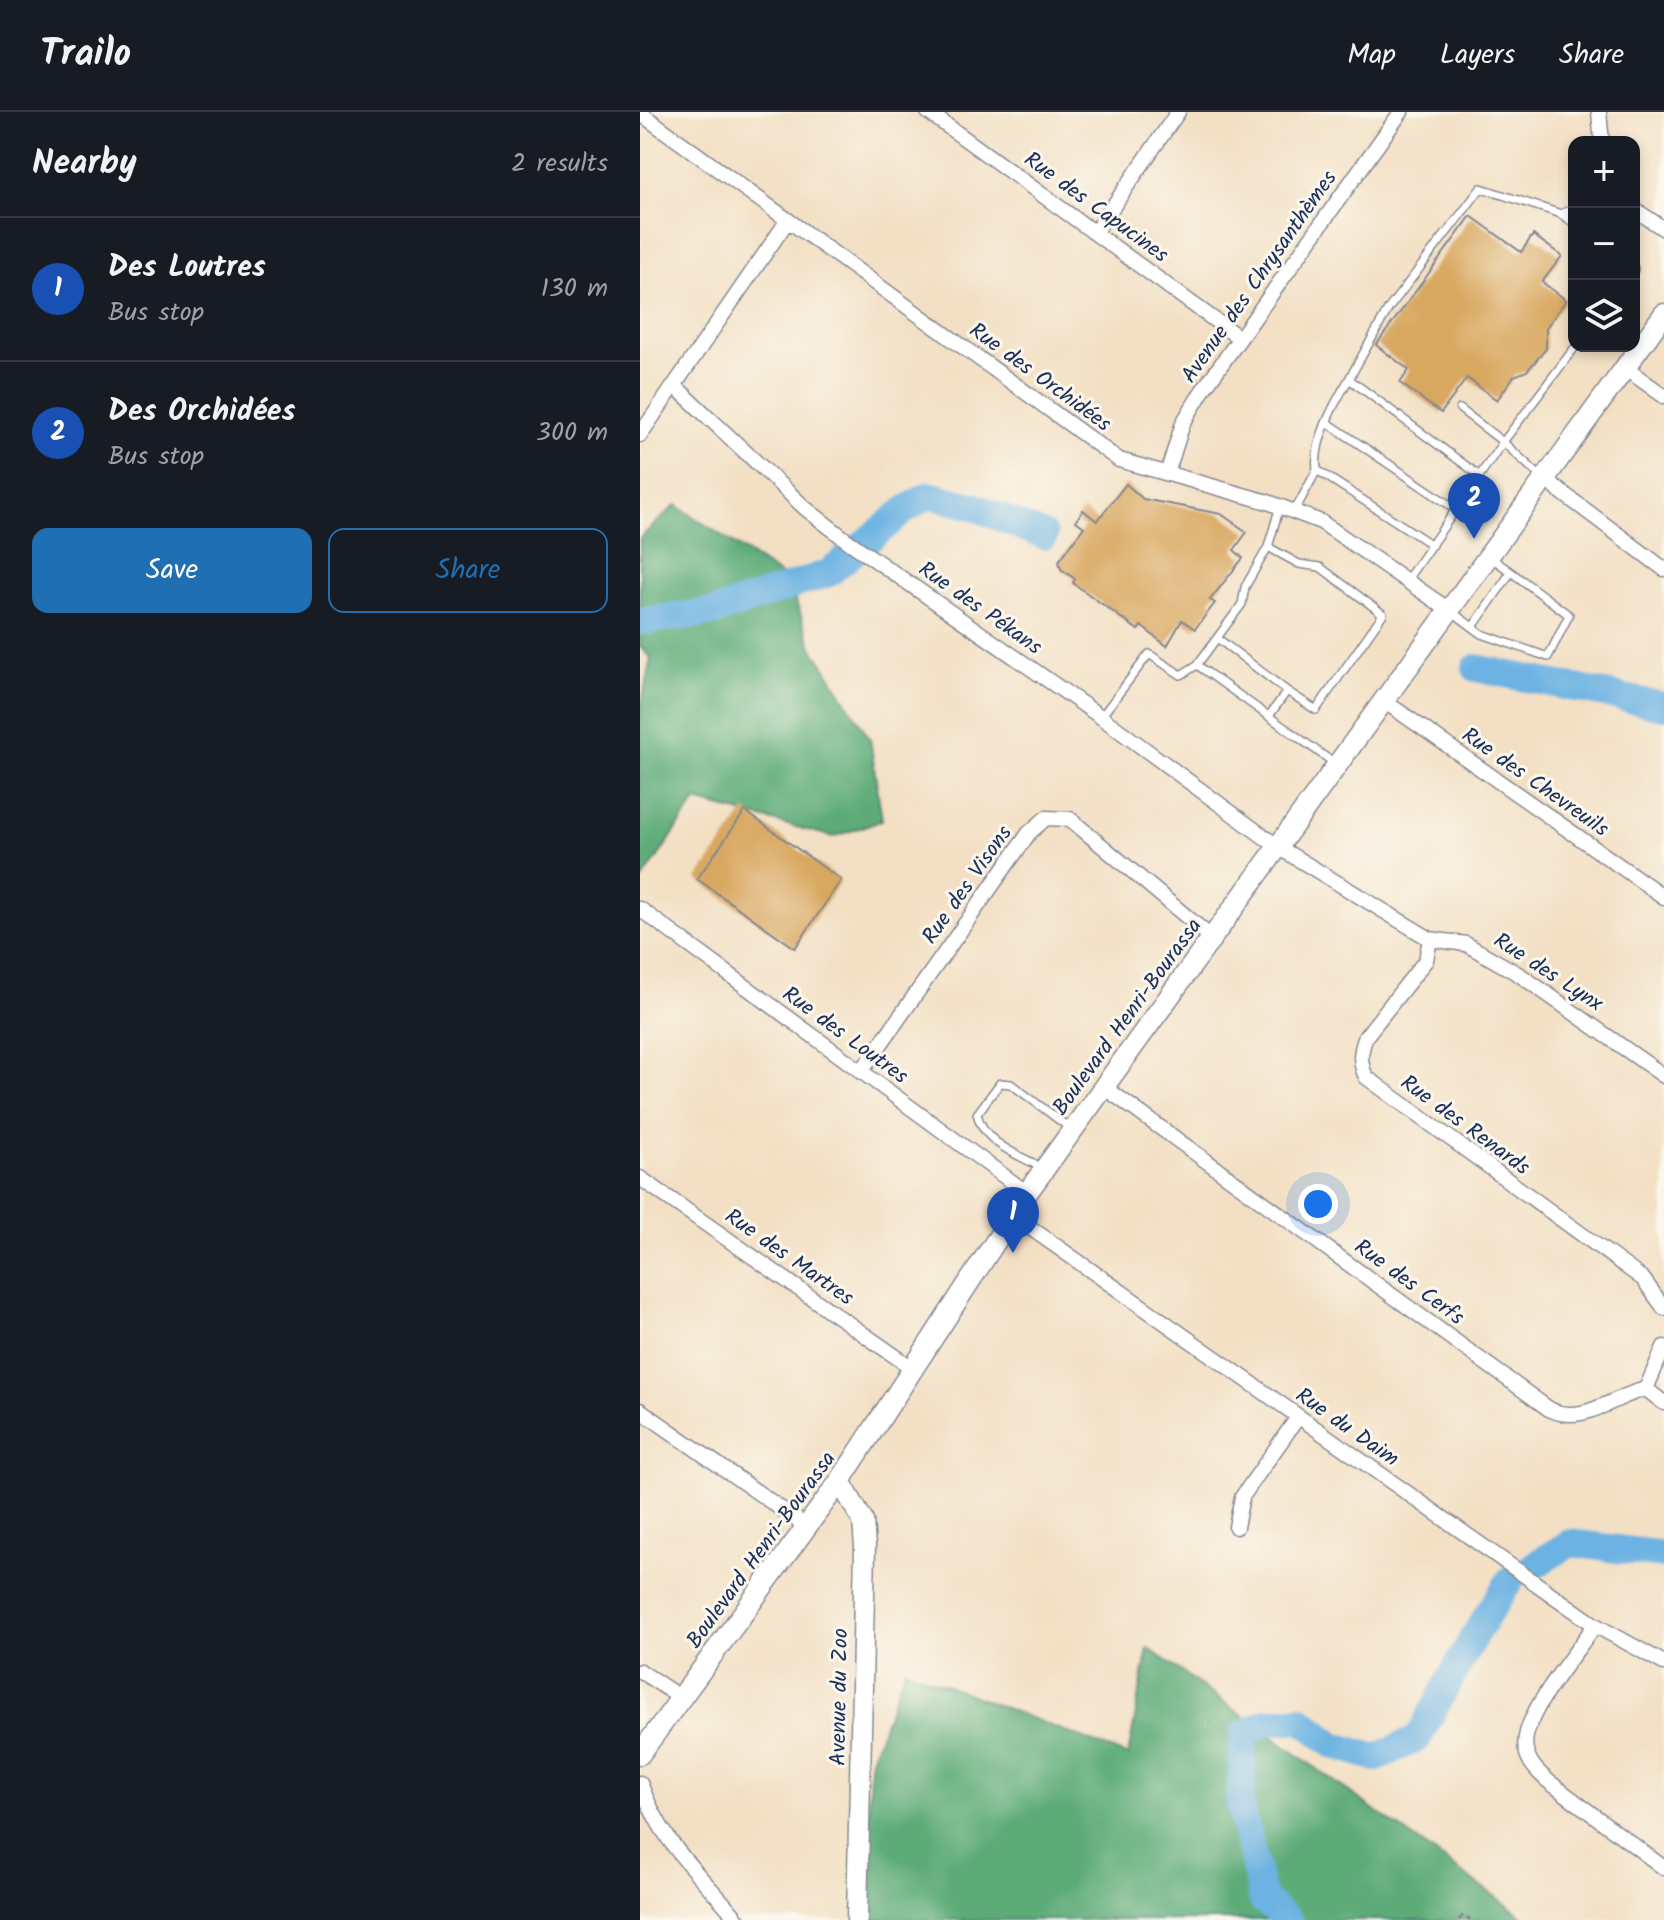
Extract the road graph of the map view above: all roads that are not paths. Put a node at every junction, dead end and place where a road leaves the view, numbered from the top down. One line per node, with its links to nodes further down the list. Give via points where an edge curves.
1 (928, 112): 13 (street, Rue des Capucines)
2 (1178, 112): 13 (street)
3 (1401, 112): 15 (street, Avenue des Chrysanthèmes)
4 (1599, 112): 6 (street)
5 (640, 113): 11 (street, Rue des Orchidées)
6 (1601, 136)
7 (1568, 211): 9 (lane)
8 (1640, 213): 12 (street)
9 (1561, 214): 10 (lane); 18 (lane, via 1481,188 1389,308)
10 (1568, 219)
11 (788, 220): 19 (street); 26 (street, Rue des Orchidées, via 1119,460)
12 (1664, 229)
13 (1096, 231): 15 (street, Rue des Capucines)
14 (1664, 314): 17 (main road, Boulevard Henri-Bourassa)
15 (1238, 337): 26 (street, Avenue des Chrysanthèmes, via 1183,423)
16 (1571, 352): 24 (lane)
17 (1625, 368): 20 (street); 28 (main road, Boulevard Henri-Bourassa)
18 (1349, 379): 22 (lane); 27 (lane)
19 (675, 386): 23 (street); 44 (street, Rue des Pékans, via 805,508)
20 (1664, 396)
21 (1460, 409): 24 (lane)
22 (1328, 423): 25 (lane, via 1315,456); 30 (lane)
23 (640, 435)
24 (1503, 442): 27 (lane); 28 (lane)
25 (1317, 470): 29 (lane); 31 (lane)
26 (1167, 474): 29 (street, Rue des Orchidées)
27 (1480, 476): 30 (lane)
28 (1544, 479): 33 (main road, Boulevard Henri-Bourassa); 34 (street)
29 (1287, 509): 32 (lane); 36 (street, Rue des Orchidées, via 1321,522)
30 (1457, 510): 31 (lane)
31 (1432, 545): 36 (lane)
32 (1268, 547): 39 (lane, via 1245,587 1242,604); 41 (lane, via 1299,564 1320,567 1383,614 1316,710)
33 (1488, 556): 35 (lane); 37 (main road, Boulevard Henri-Bourassa)
34 (1664, 569)
35 (1511, 572): 38 (lane); 38 (lane, via 1569,615 1548,657)
36 (1406, 581): 37 (street, Rue des Orchidées)
37 (1449, 610): 38 (lane); 42 (main road, Boulevard Henri-Bourassa)
38 (1473, 627)
39 (1217, 638): 40 (lane); 41 (lane)
40 (1197, 665): 43 (lane); 44 (lane, via 1181,675 1149,654)
41 (1287, 691): 43 (lane)
42 (1384, 701): 45 (main road, Boulevard Henri-Bourassa); 47 (street, Rue des Chevreuils)
43 (1269, 716): 45 (lane)
44 (1101, 717): 46 (street, Rue des Pékans)
45 (1337, 765): 46 (main road, Boulevard Henri-Bourassa)
46 (1278, 847): 49 (main road, Boulevard Henri-Bourassa); 50 (street, Rue des Lynx)
47 (1664, 897)
48 (640, 909): 51 (street, Rue des Loutres)
49 (1212, 938): 51 (street, Rue des Visons, via 1070,819 1046,818 1029,833); 53 (main road, Boulevard Henri-Bourassa)
50 (1430, 939): 52 (street, Rue des Lynx, via 1466,944 1520,975); 59 (street, Rue des Renards, via 1426,960 1366,1036 1360,1064 1366,1077 1643,1279)
51 (861, 1072): 57 (street, Rue des Loutres)
52 (1664, 1076)
53 (1104, 1087): 54 (main road, Boulevard Henri-Bourassa); 62 (street, Rue des Cerfs, via 1549,1409 1578,1416)
54 (1073, 1130): 55 (main road, Boulevard Henri-Bourassa); 55 (lane, via 1011,1084 1000,1083 982,1104 977,1114 980,1127 994,1142)
55 (1044, 1169): 57 (main road, Boulevard Henri-Bourassa)
56 (640, 1178): 61 (street, Rue des Martres)
57 (1027, 1193): 58 (main road, Boulevard Henri-Bourassa)
58 (1012, 1215): 61 (main road, Boulevard Henri-Bourassa); 65 (street, Rue du Daim)
59 (1664, 1308)
60 (1664, 1347): 62 (street)
61 (915, 1370): 66 (main road, Boulevard Henri-Bourassa)
62 (1646, 1389): 63 (street)
63 (1664, 1403)
64 (640, 1410): 67 (street)
65 (1298, 1417): 68 (street, via 1242,1497); 69 (street, Rue du Daim)
66 (840, 1481): 67 (main road, Boulevard Henri-Bourassa); 77 (main road, Avenue du Zoo, via 863,1521 865,1547)
67 (807, 1527): 72 (main road, Boulevard Henri-Bourassa)
68 (1236, 1527)
69 (1595, 1625): 70 (street, Rue du Daim); 75 (street, via 1531,1717 1525,1748 1531,1765 1548,1781)
70 (1664, 1663)
71 (640, 1671): 72 (street)
72 (681, 1698): 73 (main road, Boulevard Henri-Bourassa)
73 (640, 1754)
74 (640, 1783): 76 (street, via 653,1817 682,1860)
75 (1664, 1868)
76 (738, 1920)
77 (857, 1920)

